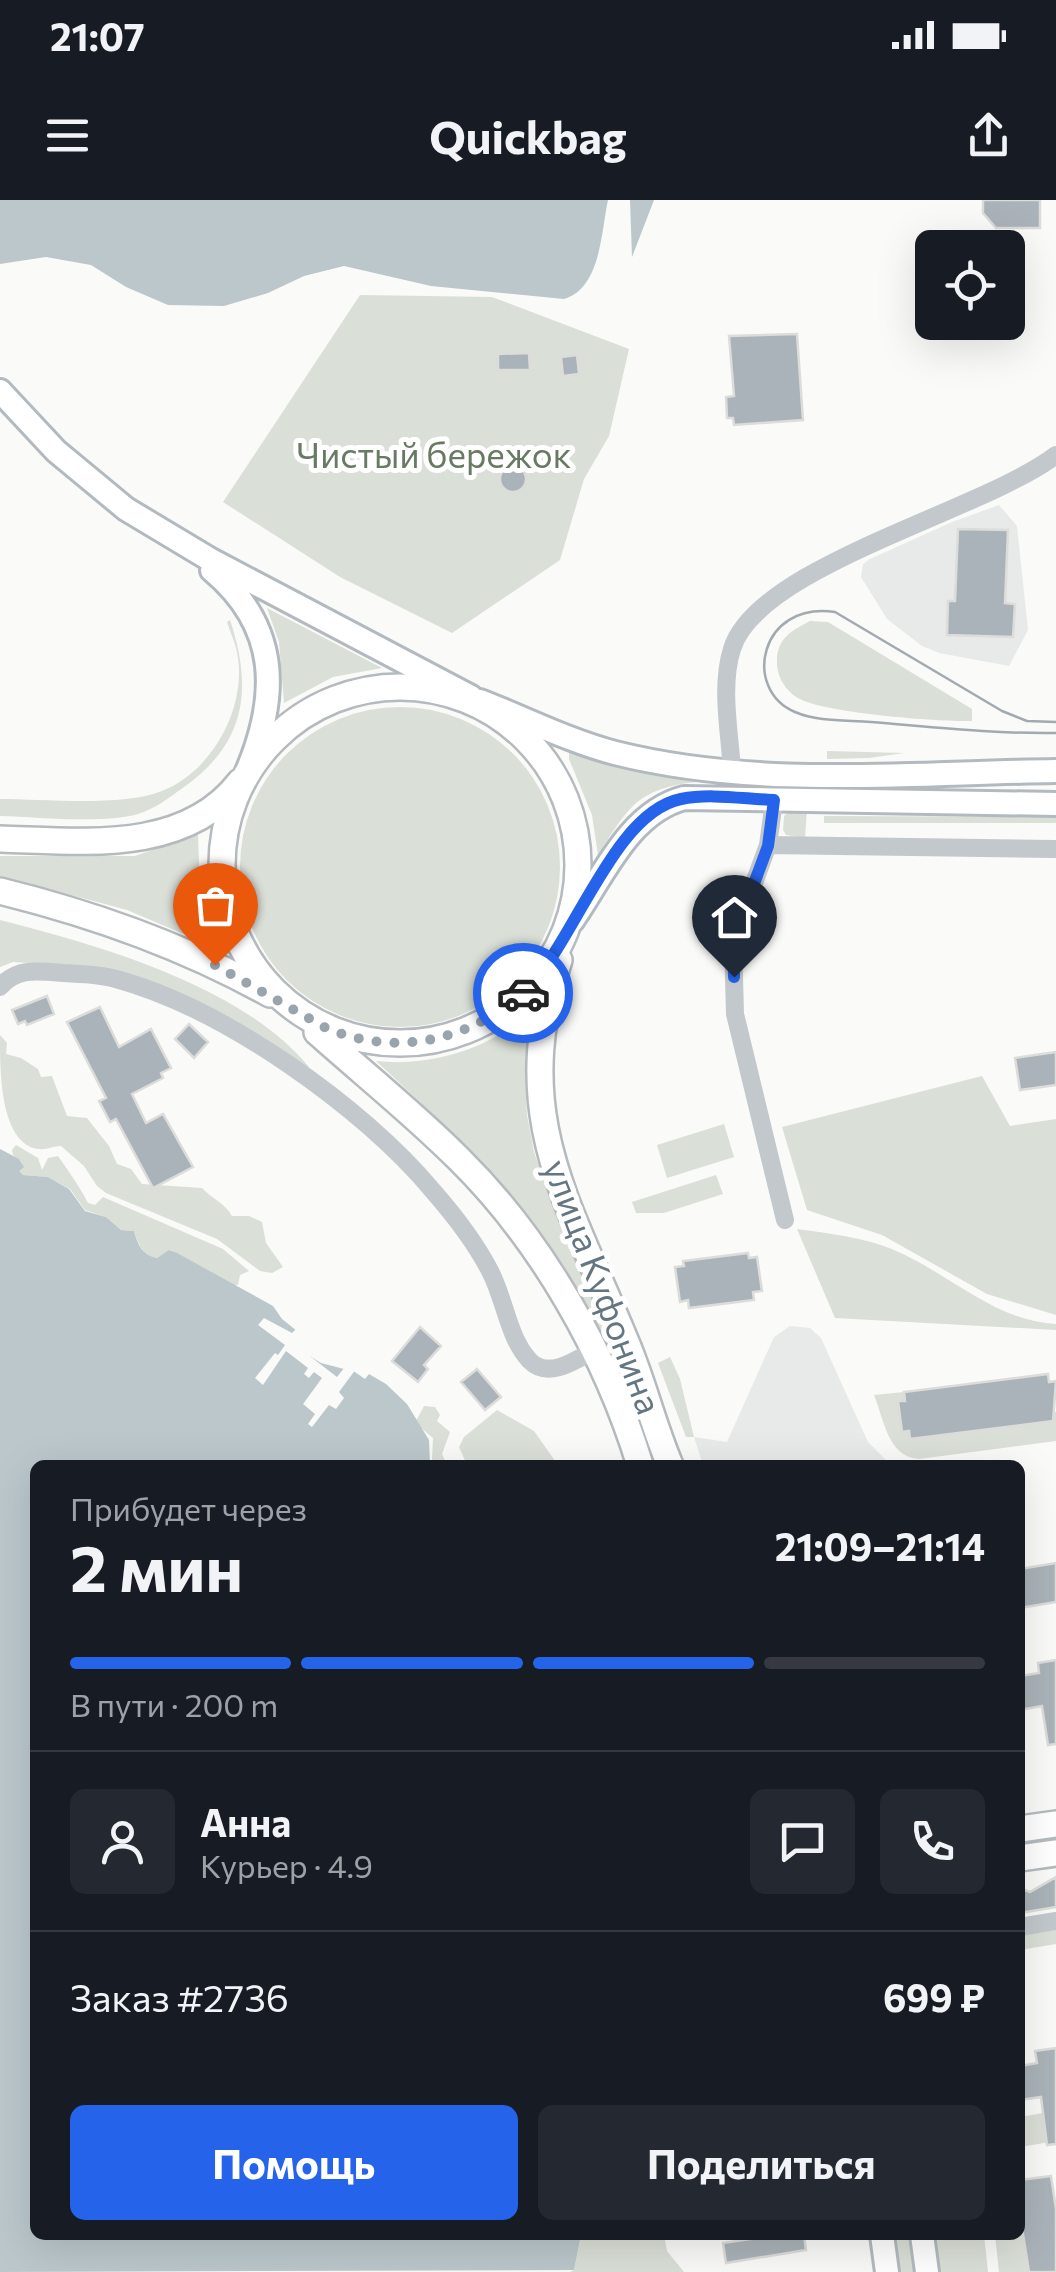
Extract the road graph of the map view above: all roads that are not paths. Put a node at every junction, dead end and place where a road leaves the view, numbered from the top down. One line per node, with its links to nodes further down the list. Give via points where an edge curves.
1 (0, 391): 3 (main road, via 80,474)
2 (1056, 455): 6 (street, via 1037,470 831,562 752,615 736,637 728,669)
3 (174, 540): 4 (main road); 7 (main road, via 236,592 262,639 268,695)
4 (476, 699): 6 (main road, via 611,752); 7 (main road, via 409,686 342,697 290,726); 14 (main road, via 524,740 565,800 578,865)
5 (1056, 771): 6 (main road)
6 (732, 772)
7 (246, 774): 10 (main road, via 202,813 126,840); 16 (main road, via 225,838 222,883 240,945)
8 (774, 800): 9 (main road); 11 (street); 14 (main road, via 700,797 662,806 635,829)
9 (1056, 804)
10 (0, 839)
11 (768, 846): 12 (street); 17 (street, via 733,940 735,1014)
12 (1056, 849)
13 (0, 890): 16 (main road, via 174,948)
14 (571, 926): 16 (main road, via 536,980 512,1003 437,1040 365,1041); 20 (main road, улица Куфонина, via 542,1034 538,1083 544,1130 565,1204)
15 (0, 987): 18 (street, via 26,972 110,977 242,1034 359,1120 432,1189 490,1272 531,1362 559,1367)
16 (287, 1004): 18 (main road, улица Куфонина, via 477,1178 546,1267)
17 (785, 1220)
18 (592, 1351): 19 (main road, улица Куфонина)
19 (638, 1460)
20 (668, 1460)
21 (1056, 1824): 22 (main road)
22 (1025, 1828)
23 (1056, 1853): 24 (main road)
24 (1025, 1857)
25 (1056, 1921): 26 (street)
26 (1025, 1926)
27 (883, 2240): 29 (main road)
28 (923, 2240): 30 (main road)
29 (886, 2272)
30 (926, 2272)

